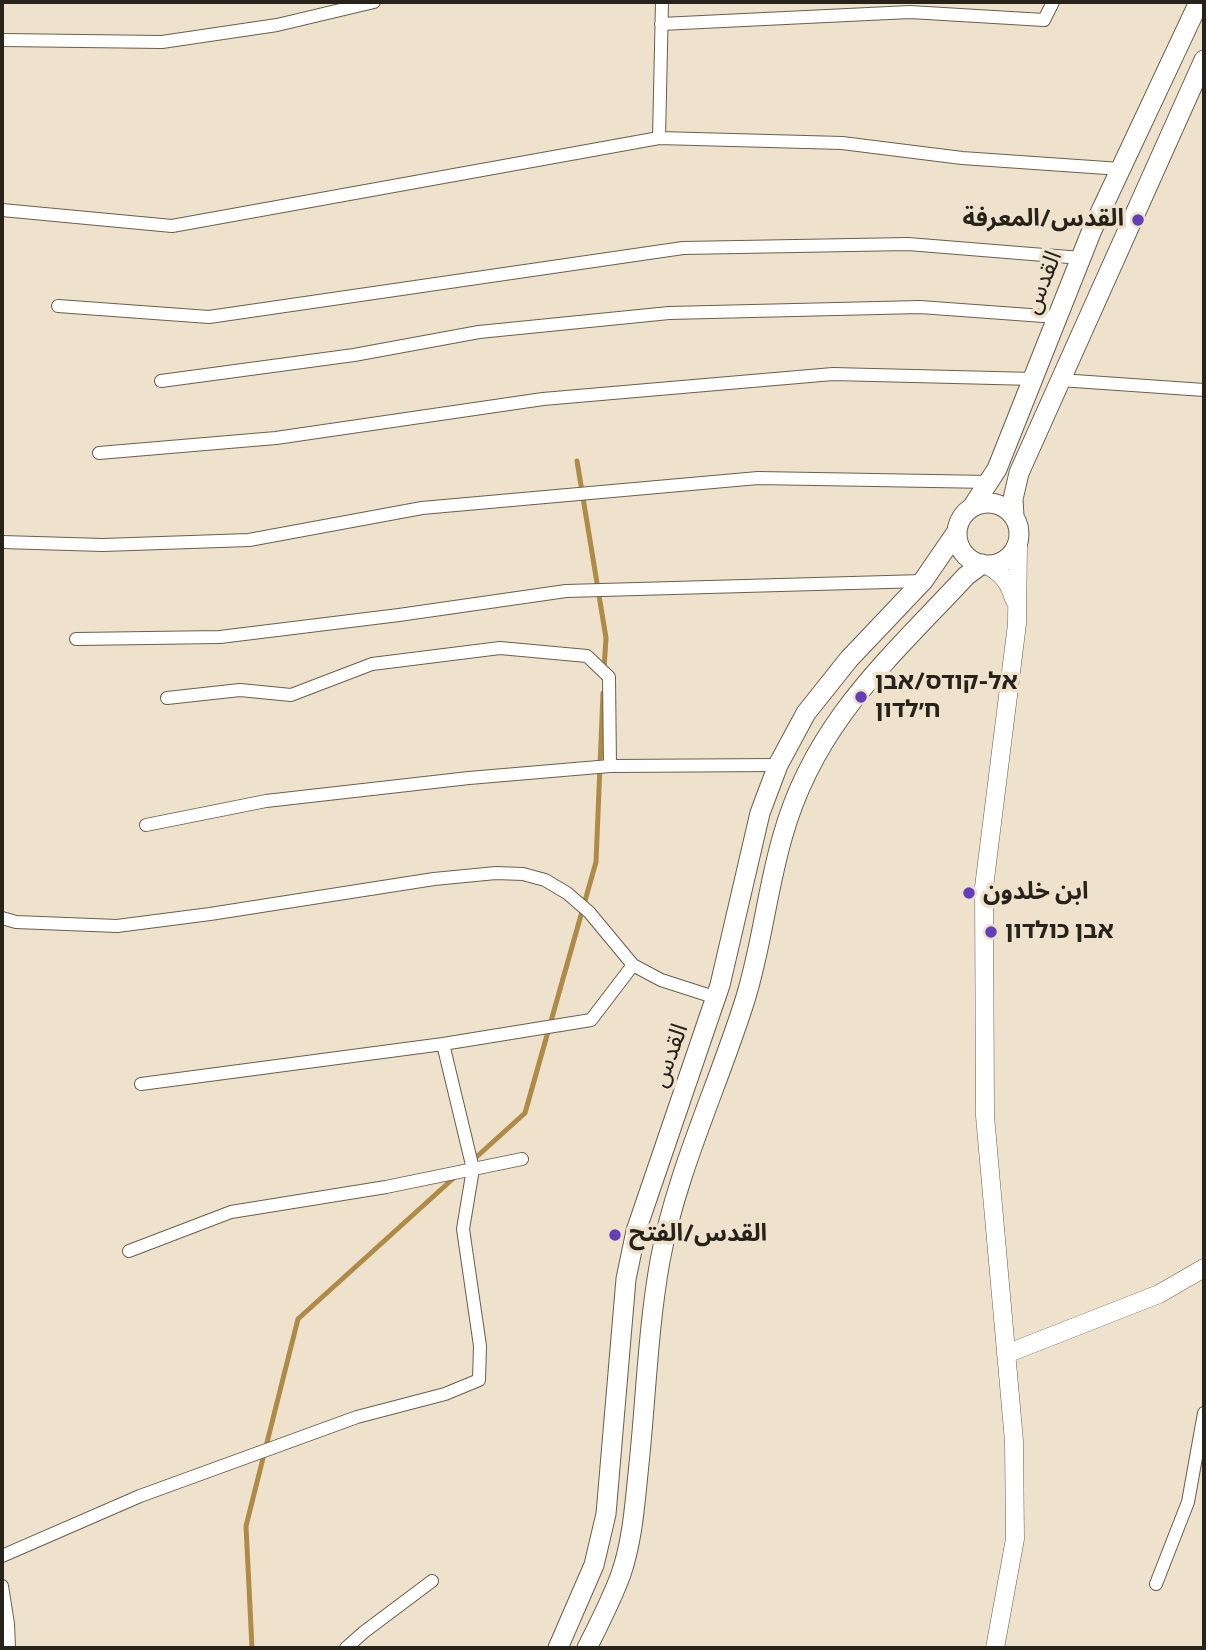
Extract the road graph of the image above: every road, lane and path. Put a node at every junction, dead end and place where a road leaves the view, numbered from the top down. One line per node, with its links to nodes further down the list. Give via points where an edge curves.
1 (374, 2): 6 (street, via 277,25 162,42)
2 (662, 2): 5 (street)
3 (1053, 2): 5 (street, via 1044,20 910,12)
4 (1199, 2): 9 (main road, القدس)
5 (660, 24): 8 (street)
6 (2, 40)
7 (1204, 60): 15 (main road)
8 (659, 138): 9 (street, via 842,143 962,158); 10 (street, via 172,226)
9 (1121, 169): 11 (main road, القدس)
10 (2, 210)
11 (1081, 258): 12 (street, via 908,244 683,248 209,317); 13 (main road, القدس)
12 (58, 306)
13 (1057, 317): 14 (main road, القدس); 16 (street, via 920,307 669,313 479,332 354,355)
14 (1034, 379): 18 (street, via 833,374 543,399 276,438); 19 (main road, القدس)
15 (1060, 380): 17 (street); 21 (main road, via 1019,473)
16 (161, 381)
17 (1204, 390)
18 (100, 453)
19 (990, 482): 20 (main road, القدس); 23 (street, via 758,478 422,508 248,540 103,545)
20 (973, 506): 21 (main road, via 998,503); 22 (main road, via 961,516)
21 (1014, 516): 24 (main road)
22 (956, 533): 25 (main road, via 961,551); 26 (main road, القدس)
23 (2, 542)
24 (1018, 544): 25 (main road, via 1006,560); 27 (street)
25 (984, 565): 27 (street, via 1006,579); 51 (main road, القدس, via 966,576 876,669 840,715 794,800 745,1001 666,1232 632,1524 621,1573)
26 (923, 581): 28 (street, via 566,591 220,637); 30 (main road, القدس, via 825,688)
27 (1017, 609): 42 (street, via 984,887 985,1116)
28 (76, 639)
29 (167, 698): 31 (street, via 240,690 291,695 372,664 500,648 587,656 609,677)
30 (778, 765): 31 (street); 35 (main road, القدس, via 760,813)
31 (610, 766): 32 (street, via 266,801)
32 (146, 825)
33 (2, 918): 34 (street, via 117,926 434,879 523,874 545,880 590,912)
34 (633, 965): 35 (street, via 661,981); 36 (street, via 590,1020)
35 (717, 998): 50 (main road, القدس, via 636,1231 626,1279 606,1514 594,1565)
36 (443, 1044): 37 (street); 39 (street)
37 (141, 1084)
38 (522, 1158): 39 (street)
39 (472, 1169): 40 (street, via 231,1212); 44 (street, via 463,1229 480,1346 480,1380 358,1417 140,1496)
40 (130, 1251)
41 (1204, 1268): 42 (street, via 1160,1294)
42 (1006, 1354): 52 (street, via 1014,1441 1015,1539)
43 (1204, 1413): 46 (street, via 1188,1502)
44 (2, 1556)
45 (432, 1581): 49 (street)
46 (1156, 1584)
47 (2, 1586): 48 (street)
48 (9, 1648)
49 (346, 1648)
50 (558, 1648)
51 (587, 1648)
52 (995, 1648)

